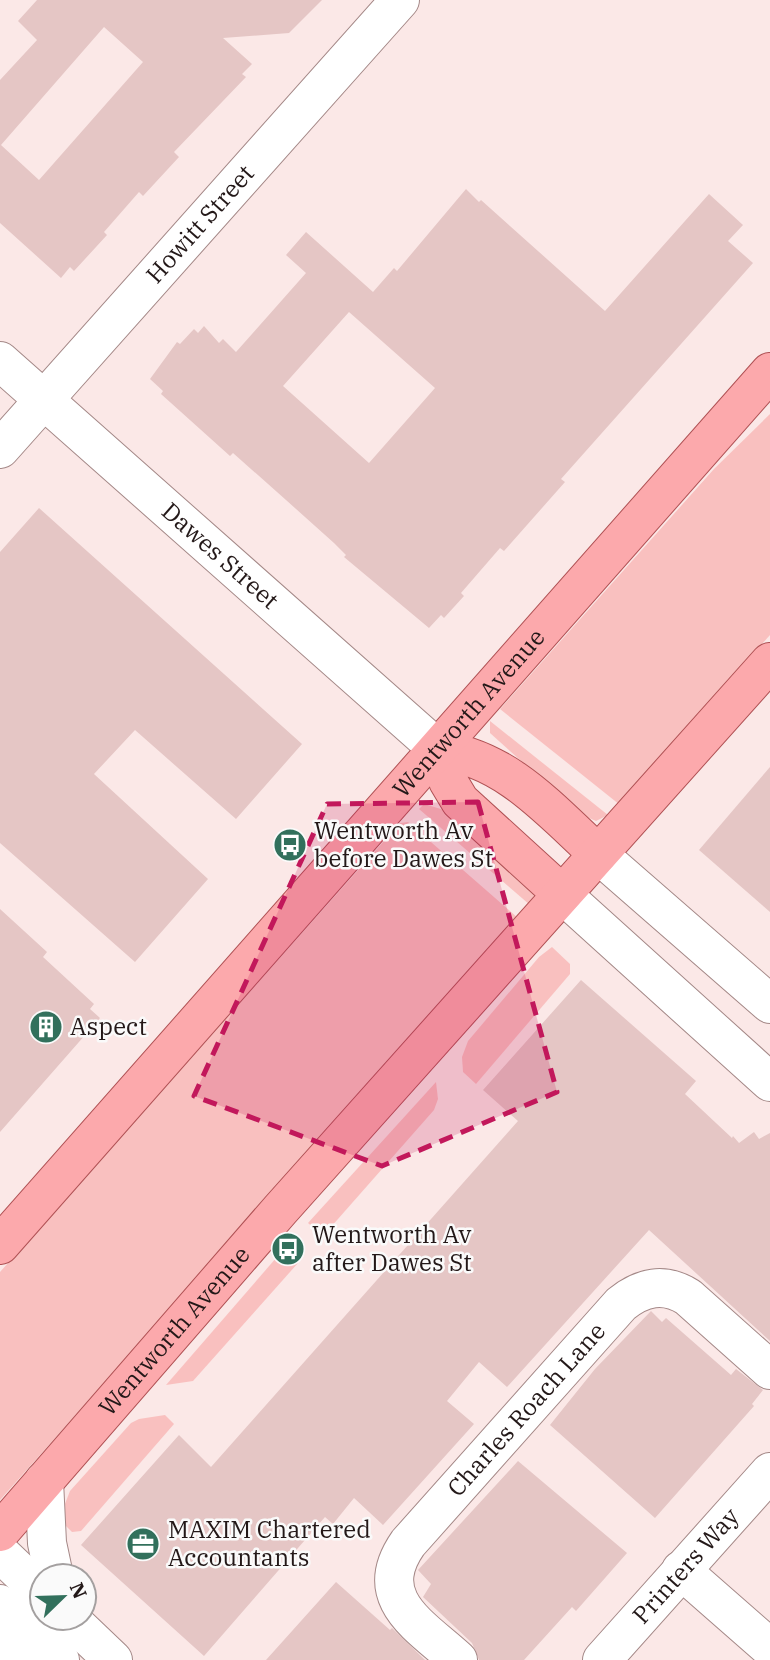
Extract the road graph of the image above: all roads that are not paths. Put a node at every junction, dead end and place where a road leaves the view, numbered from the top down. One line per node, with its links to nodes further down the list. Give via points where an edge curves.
1 (400, 0): 4 (street, Howitt Street)
2 (0, 361): 4 (street, Dawes Street)
3 (770, 373): 7 (main road, Wentworth Avenue)
4 (44, 400): 5 (street, Howitt Street); 7 (street, Dawes Street)
5 (0, 449)
6 (770, 662): 8 (main road, Wentworth Avenue)
7 (439, 750): 8 (main road, via 462,753 497,767); 9 (main road, via 448,782 460,801); 14 (main road, Wentworth Avenue)
8 (598, 854): 9 (main road, Wentworth Avenue); 10 (street)
9 (562, 894): 11 (street); 17 (main road, Wentworth Avenue)
10 (706, 948): 11 (street); 12 (street)
11 (669, 991): 13 (street)
12 (770, 1004)
13 (770, 1082)
14 (0, 1245)
15 (770, 1370): 30 (street, Charles Roach Lane, via 675,1290 648,1288 621,1304 408,1543 398,1560 394,1583 401,1606)
16 (770, 1472): 21 (street, Printers Way)
17 (44, 1480): 18 (main road, Wentworth Avenue); 20 (street)
18 (0, 1532)
19 (0, 1553): 22 (street)
20 (51, 1562)
21 (681, 1570): 26 (street); 31 (street, Printers Way)
22 (28, 1580)
23 (0, 1604): 28 (street)
24 (84, 1632): 29 (street)
25 (0, 1646): 27 (street)
26 (770, 1648)
27 (34, 1660)
28 (60, 1660)
29 (113, 1660)
30 (458, 1660)
31 (602, 1660)

